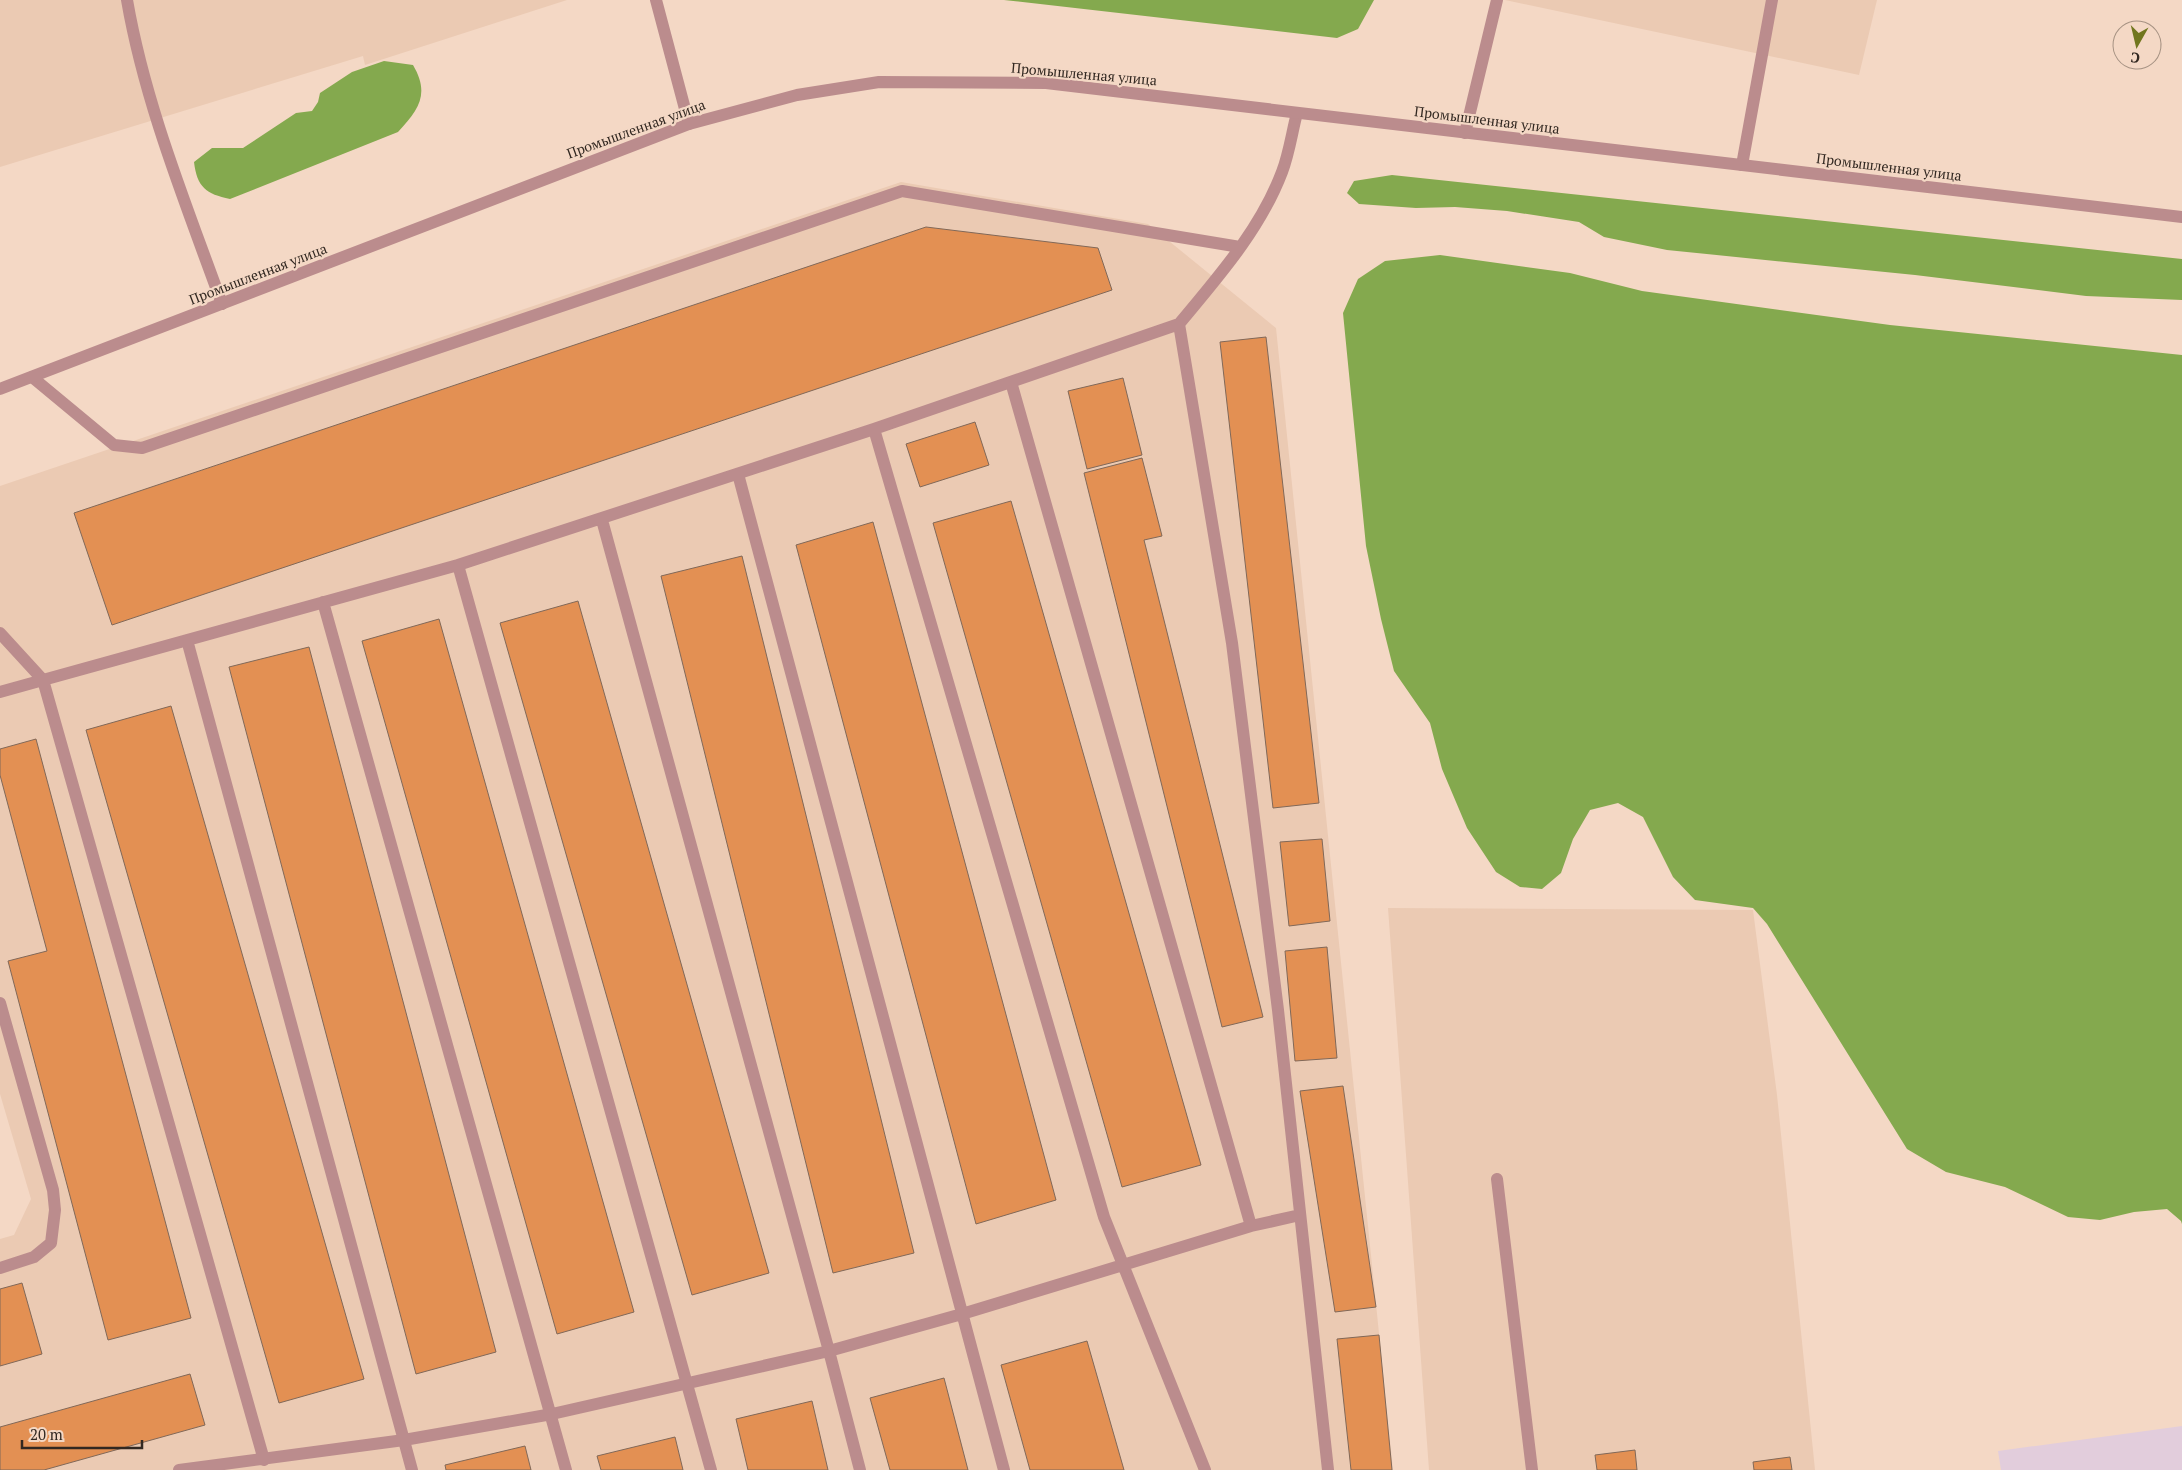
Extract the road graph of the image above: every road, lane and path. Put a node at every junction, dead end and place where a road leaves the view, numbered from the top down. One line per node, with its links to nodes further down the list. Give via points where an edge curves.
1 (127, 0): 11 (street, via 157,118)
2 (656, 0): 6 (street)
3 (1497, 0): 7 (street)
4 (1772, 0): 8 (street)
5 (1297, 113): 6 (street, Промышленная улица, via 1046,83 878,82 797,95); 7 (street, Промышленная улица); 10 (street, via 1283,171 1265,211)
6 (689, 124): 11 (street, Промышленная улица)
7 (1465, 133): 8 (street, Промышленная улица)
8 (1742, 165): 9 (street, Промышленная улица)
9 (2182, 217)
10 (1240, 247): 12 (street); 13 (street, via 902,191 142,448 114,445)
11 (222, 304): 13 (street, Промышленная улица)
12 (1179, 324): 14 (street); 27 (street, via 1232,643)
13 (32, 377): 15 (street, Промышленная улица)
14 (1011, 382): 16 (street); 28 (street)
15 (0, 389)
16 (874, 429): 17 (street); 29 (street, via 1104,1217)
17 (738, 474): 18 (street); 31 (street)
18 (602, 520): 19 (street); 32 (street)
19 (458, 565): 20 (street); 33 (street)
20 (323, 602): 22 (street); 34 (street)
21 (0, 633): 23 (street)
22 (187, 640): 23 (street); 35 (street)
23 (43, 680): 24 (street); 36 (street)
24 (0, 692)
25 (0, 1003): 30 (street, via 53,1190 55,1210 51,1243 34,1257)
26 (1497, 1179): 45 (street)
27 (1300, 1214): 28 (street); 44 (street)
28 (1251, 1226): 29 (street)
29 (1123, 1264): 31 (street); 43 (street)
30 (0, 1268)
31 (962, 1314): 32 (street); 42 (street)
32 (829, 1351): 33 (street); 41 (street)
33 (688, 1382): 34 (street); 40 (street)
34 (552, 1414): 35 (street); 39 (street)
35 (404, 1440): 36 (street); 38 (street)
36 (264, 1460): 37 (street)
37 (179, 1470)
38 (412, 1470)
39 (566, 1470)
40 (711, 1470)
41 (860, 1470)
42 (1004, 1470)
43 (1205, 1470)
44 (1328, 1470)
45 (1532, 1470)

